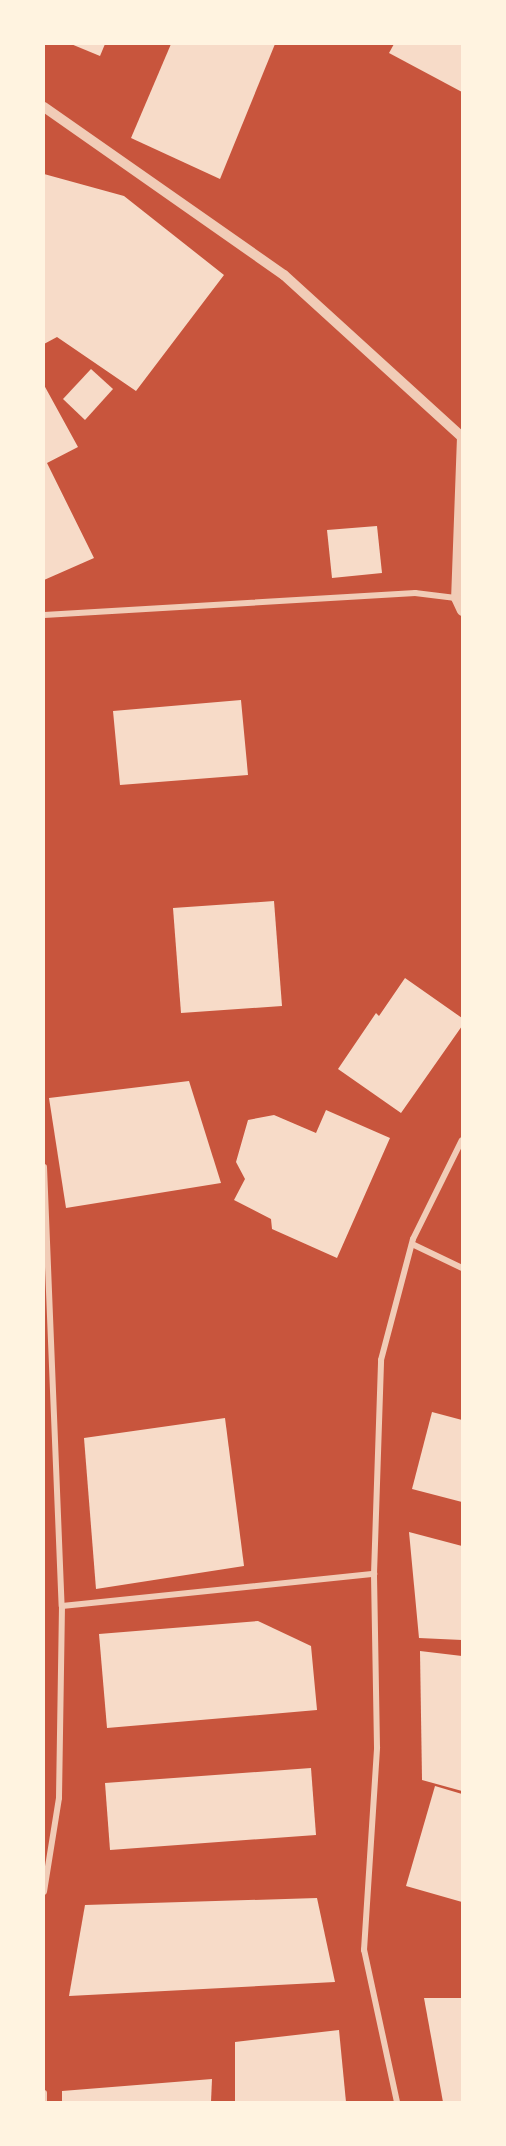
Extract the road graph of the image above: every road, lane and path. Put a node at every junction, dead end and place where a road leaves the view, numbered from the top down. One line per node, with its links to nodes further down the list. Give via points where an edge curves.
1 (44, 107): 2 (street, via 284,275)
2 (462, 437): 3 (street)
3 (456, 598): 4 (street); 5 (street, via 415,593)
4 (462, 611)
5 (44, 615)
6 (462, 1140): 8 (street)
7 (44, 1167): 11 (street)
8 (412, 1244): 9 (street); 10 (street, via 381,1360)
9 (462, 1268)
10 (374, 1574): 11 (street); 15 (street, via 376,1747 364,1950)
11 (62, 1606): 12 (street, via 59,1798)
12 (44, 1892)
13 (44, 2093): 14 (street)
14 (44, 2103)
15 (397, 2103)

